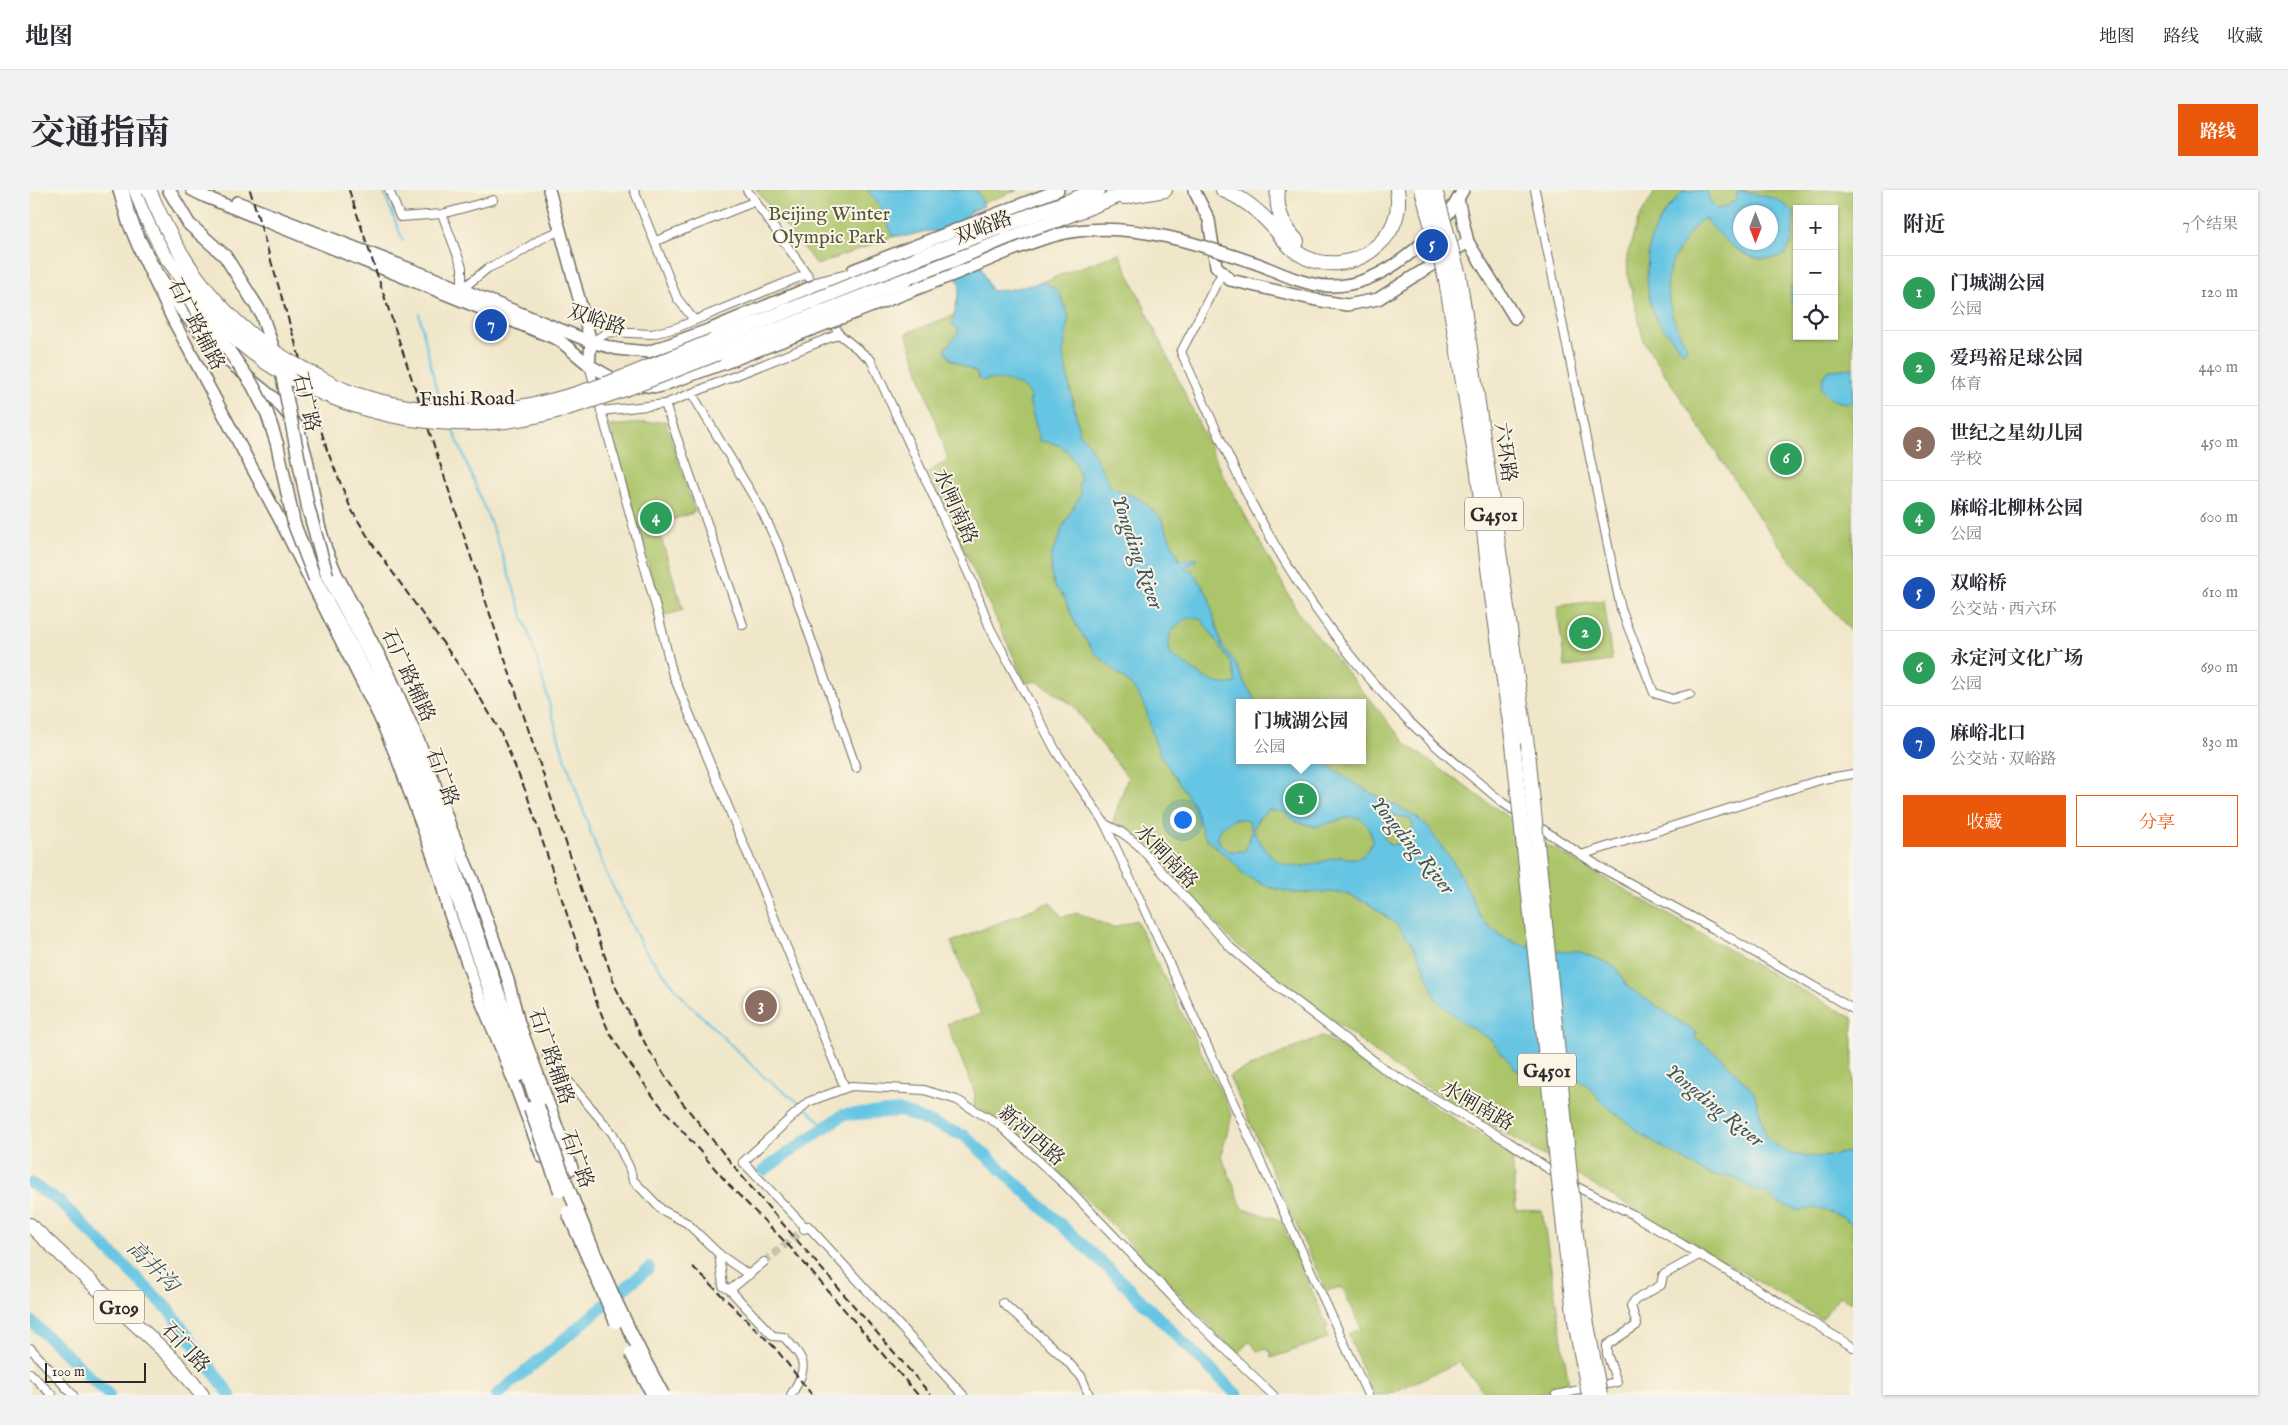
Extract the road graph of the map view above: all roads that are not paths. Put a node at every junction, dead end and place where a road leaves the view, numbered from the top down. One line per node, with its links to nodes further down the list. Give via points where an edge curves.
1 (119, 190): 45 (street, 石广路辅路, via 128,222)
2 (123, 190): 44 (street, 石广路辅路, via 128,211 152,264)
3 (136, 190): 33 (highway, Fushi Road)
4 (149, 190): 34 (highway, Fushi Road, bridge, via 169,237 184,260 216,303 244,330 283,359 346,391 390,404 434,410 492,410 542,402 605,384)
5 (169, 190): 52 (main road, 石广路, bridge, via 189,224 225,256 261,313 282,374)
6 (192, 190): 48 (street, 双峪路, via 559,340)
7 (208, 190): 40 (street, 双峪路)
8 (389, 190): 28 (street, via 400,217)
9 (550, 190): 29 (street)
10 (634, 190): 30 (street)
11 (747, 190): 27 (street)
12 (1058, 190): 39 (street, 双峪路)
13 (1098, 190): 34 (highway, 双峪路)
14 (1132, 190): 25 (highway, 双峪路)
15 (1165, 190): 25 (highway)
16 (1194, 190): 35 (street, via 1209,220 1216,266)
17 (1223, 190): 32 (highway, via 1250,205 1297,253 1311,260 1342,263 1355,260)
18 (1278, 190): 32 (highway, via 1280,217 1300,244 1315,252 1332,255)
19 (1388, 190): 32 (highway, via 1390,198 1386,220)
20 (1397, 190): 32 (highway, via 1393,228 1383,241)
21 (1422, 190): 37 (highway, G4501, bridge)
22 (1435, 190): 37 (highway, G4501, bridge)
23 (1535, 190): 54 (street, via 1621,609 1654,693 1672,699)
24 (1460, 194): 31 (street); 41 (street, 双峪路, bridge, via 1427,238 1408,255 1381,273 1356,283 1328,286 1299,280 1207,246 1140,232 1076,231 1008,253)
25 (1111, 199): 38 (highway, 双峪路)
26 (493, 200): 28 (street)
27 (756, 201): 30 (street); 36 (street)
28 (442, 214): 40 (street, via 462,267)
29 (560, 231): 40 (street, via 488,268); 47 (street)
30 (656, 242): 43 (street, via 677,298)
31 (1468, 242): 35 (street, via 1378,299 1347,305 1230,280); 42 (street)
32 (1368, 249)
33 (166, 257): 38 (highway, Fushi Road, bridge, via 215,319 265,360 302,384 347,404 396,417 433,422 494,422 543,414 608,396); 52 (main road, 石广路, bridge, via 199,315 252,384 267,413 294,524)
34 (918, 259): 39 (highway, bridge)
35 (1222, 273): 58 (street, via 1181,352 1268,533 1322,618 1397,708 1504,802)
36 (807, 274): 43 (street); 46 (street)
37 (1452, 278): 90 (highway, G4501, bridge, via 1513,744 1574,1321); 91 (highway, 六环路 / G4501, bridge, via 1489,470 1528,752 1578,1255 1588,1336)
38 (905, 280): 41 (highway, bridge)
39 (816, 285): 47 (street, 双峪路, bridge, via 648,352)
40 (462, 290): 47 (street, 双峪路)
41 (840, 318): 48 (street, 双峪路, bridge, via 658,387 621,382)
42 (1515, 318)
43 (694, 320): 47 (street, via 652,334 609,332)
44 (191, 323): 45 (street, via 183,324); 62 (street, 石广路辅路, via 218,353 275,399 298,428 326,549 389,674 422,749 490,926)
45 (178, 330): 63 (street, 石广路辅路, via 281,522 379,716 428,842 478,994)
46 (840, 334): 49 (street); 57 (street, 水闸南路, via 872,360 990,628 1056,751)
47 (591, 342): 48 (street)
48 (589, 365): 51 (street)
49 (692, 394): 50 (street); 55 (street, via 761,509 778,545)
50 (665, 404): 51 (street); 53 (street)
51 (601, 411): 65 (street, via 660,618 672,672)
52 (321, 577): 59 (main road, 石广路, via 377,668 410,741); 60 (main road, 石广路, via 420,791)
53 (743, 626)
54 (1690, 694)
55 (856, 768)
56 (1853, 774): 58 (street, via 1823,779)
57 (1105, 824): 70 (street, 水闸南路, via 1137,844 1230,948 1387,1071 1509,1142 1581,1190 1632,1214); 88 (street)
58 (1581, 855): 61 (street)
59 (452, 858): 62 (main road, via 478,912); 66 (main road, 石广路)
60 (464, 918): 63 (main road, via 481,987); 66 (main road, 石广路)
61 (1853, 1009)
62 (519, 1023): 63 (street, 石广路辅路, via 572,1168 551,1181)
63 (503, 1053)
64 (547, 1056): 69 (street, via 613,1134 633,1180 662,1210 687,1223)
65 (845, 1088): 85 (street, 新河西路, via 808,1102 743,1162 804,1229 808,1226); 87 (street, 新河西路, via 924,1090 957,1100 997,1123 1065,1185 1185,1310)
66 (534, 1107): 82 (main road, 石广路, bridge, via 547,1159 581,1243); 83 (main road, 石广路, bridge, via 593,1249)
67 (30, 1225): 81 (highway, 石门路 / G109, via 176,1362)
68 (30, 1234): 80 (highway, 石门路 / G109, via 156,1351)
69 (719, 1254): 72 (street); 73 (street, via 723,1286)
70 (1699, 1255): 75 (street, 水闸南路); 89 (street, via 1663,1275 1661,1285 1630,1306 1637,1325 1607,1345 1617,1382)
71 (764, 1262): 72 (street)
72 (748, 1275): 73 (street)
73 (730, 1290): 84 (street, via 773,1336 784,1337 801,1356 804,1368)
74 (1003, 1303): 86 (street, via 1081,1376)
75 (1853, 1347)
76 (30, 1348): 79 (street)
77 (30, 1373): 78 (street)
78 (52, 1395)
79 (73, 1395)
80 (194, 1395)
81 (202, 1395)
82 (653, 1395)
83 (663, 1395)
84 (791, 1395)
85 (963, 1395)
86 (1089, 1395)
87 (1273, 1395)
88 (1368, 1395)
89 (1556, 1395)
90 (1589, 1395)
91 (1600, 1395)

